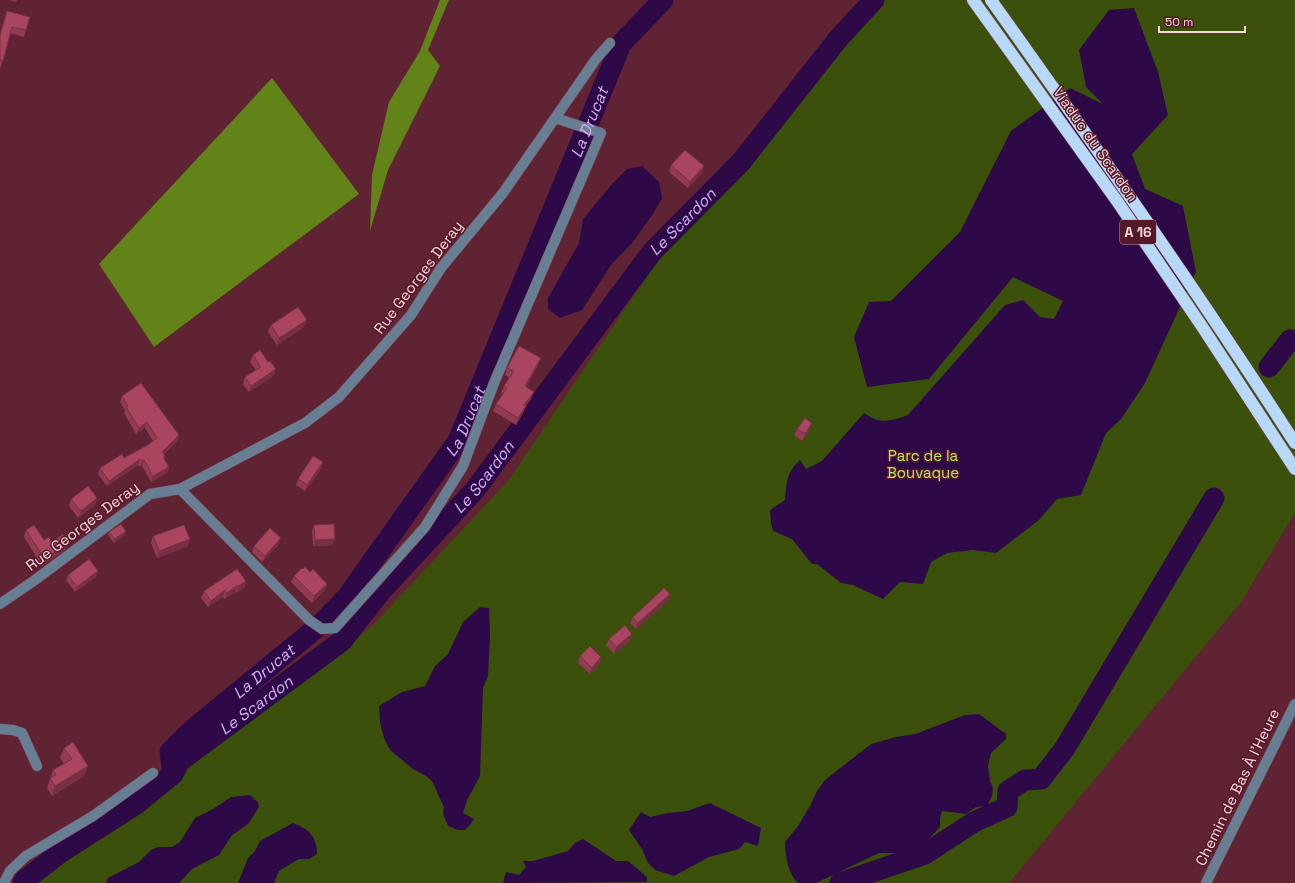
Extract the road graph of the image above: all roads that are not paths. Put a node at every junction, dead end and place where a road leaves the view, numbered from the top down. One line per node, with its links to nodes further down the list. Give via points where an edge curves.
1 (973, 0): 6 (highway, Viaduc du Scardon / A 16, via 1121,207 1204,328)
2 (990, 0): 5 (highway, Viaduc du Scardon / A 16, via 1214,319)
3 (610, 43): 4 (street, Rue Georges Deray)
4 (555, 118): 7 (street, Rue Georges Deray, via 503,193 441,268 411,316 339,397 305,423); 7 (street, via 601,133 494,383 463,466 425,527 335,628 322,629 309,620)
5 (1295, 443)
6 (1295, 469)
7 (180, 489): 8 (street, Rue Georges Deray, via 150,494)
8 (0, 604)
9 (1295, 704): 14 (street, Chemin de Bas À l'Heure)
10 (0, 729): 11 (street, via 22,733)
11 (37, 766)
12 (154, 773): 13 (street, via 93,816 26,856 10,871)
13 (4, 883)
14 (1206, 883)

